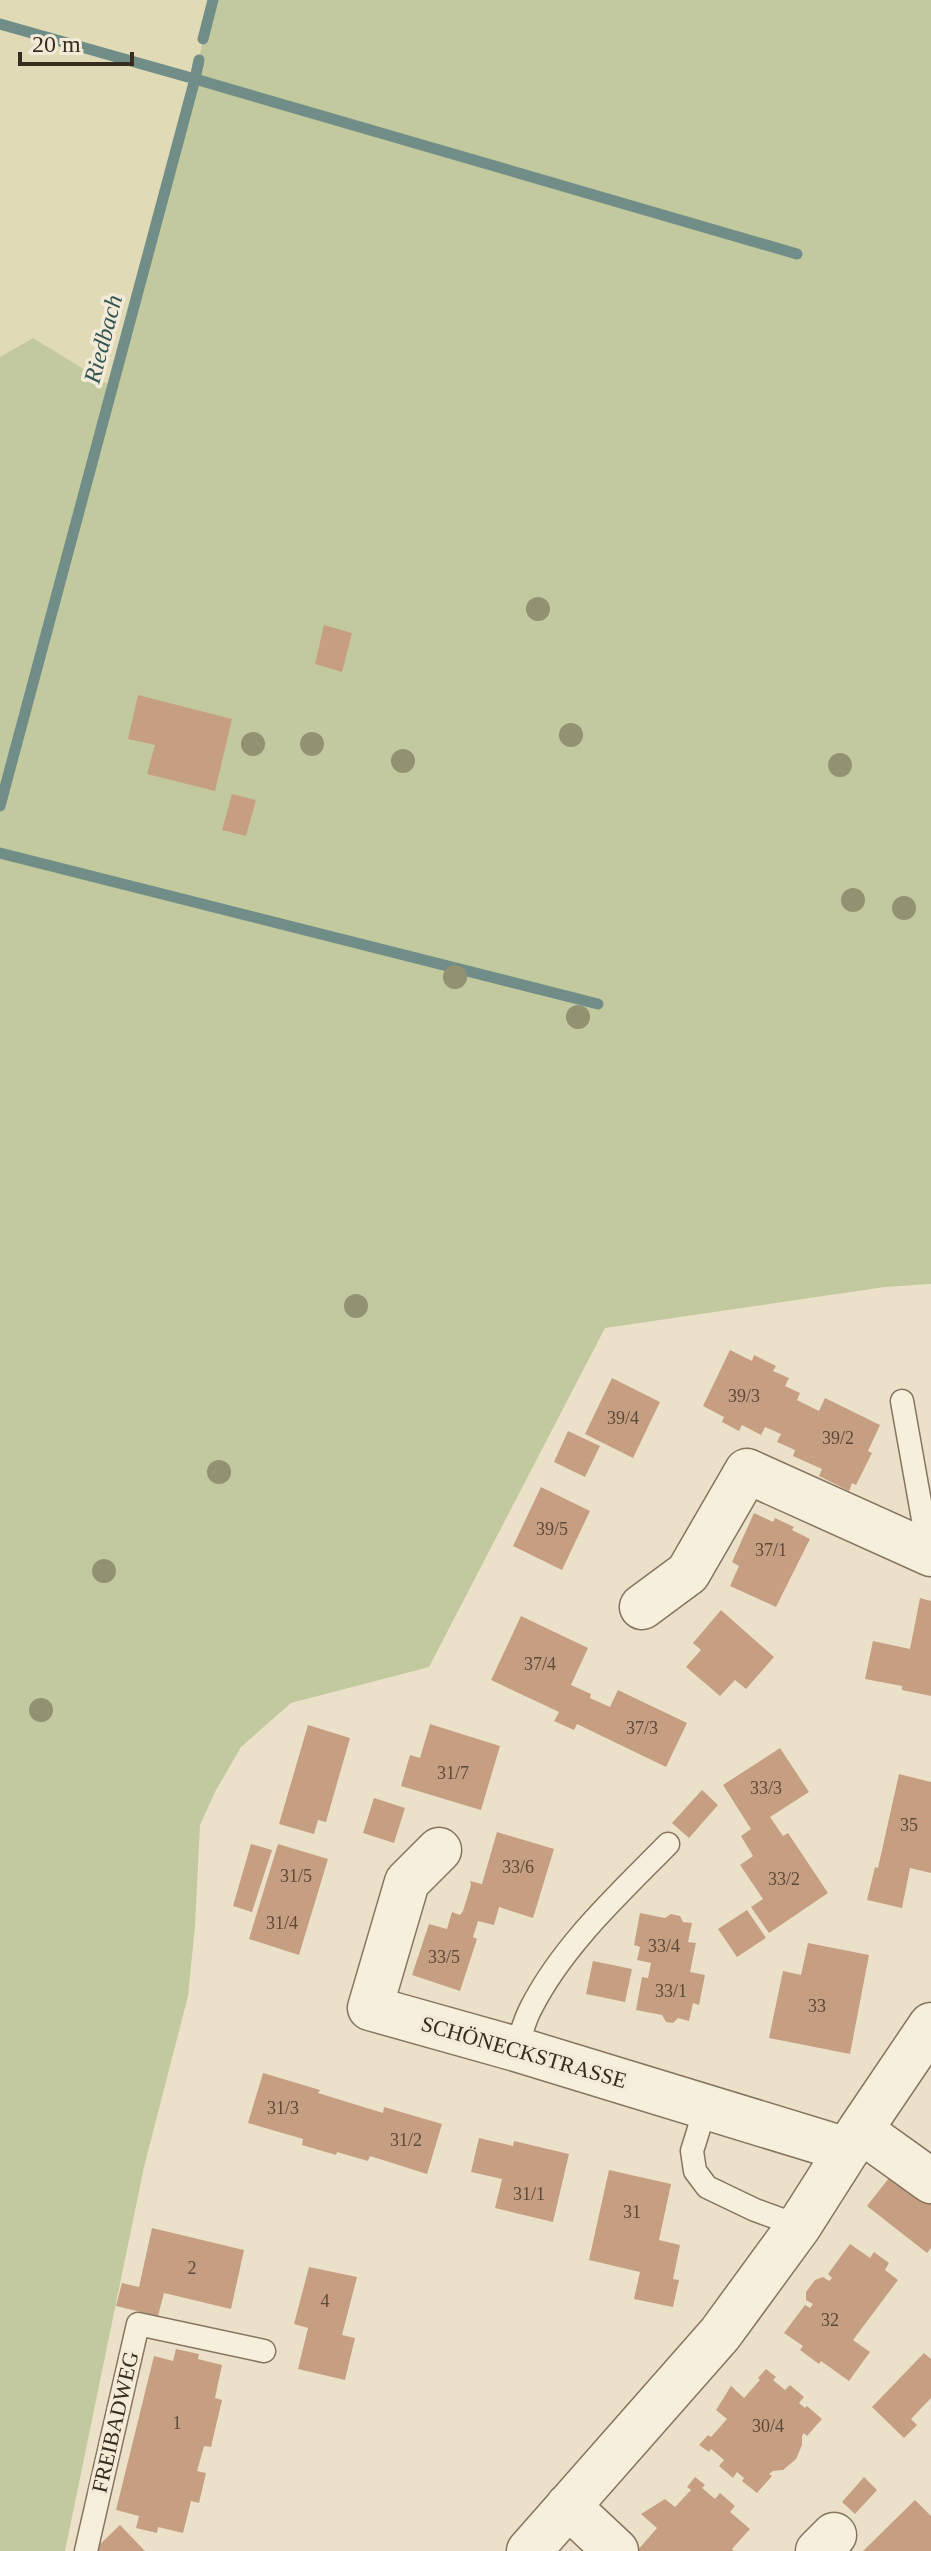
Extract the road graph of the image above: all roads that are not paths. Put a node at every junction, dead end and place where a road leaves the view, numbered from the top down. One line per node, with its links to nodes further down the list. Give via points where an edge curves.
1 (902, 1401): 2 (lane)
2 (930, 1553): 3 (street, via 747,1471 688,1573)
3 (642, 1607)
4 (668, 1844): 7 (lane, via 596,1918 550,1977)
5 (439, 1850): 7 (street, SCHÖNECKSTRASSE, via 407,1882 370,2008)
6 (931, 2025): 9 (street)
7 (516, 2049): 8 (street, SCHÖNECKSTRASSE)
8 (706, 2106): 9 (street, SCHÖNECKSTRASSE); 11 (lane, via 692,2151 695,2171 707,2187)
9 (854, 2140): 10 (street, SCHÖNECKSTRASSE); 11 (street)
10 (931, 2181)
11 (799, 2226): 13 (street, via 720,2334)
12 (264, 2351): 14 (lane, FREIBADWEG, via 138,2324)
13 (568, 2506): 15 (street); 16 (street)
14 (86, 2551)
15 (529, 2551)
16 (616, 2551)

